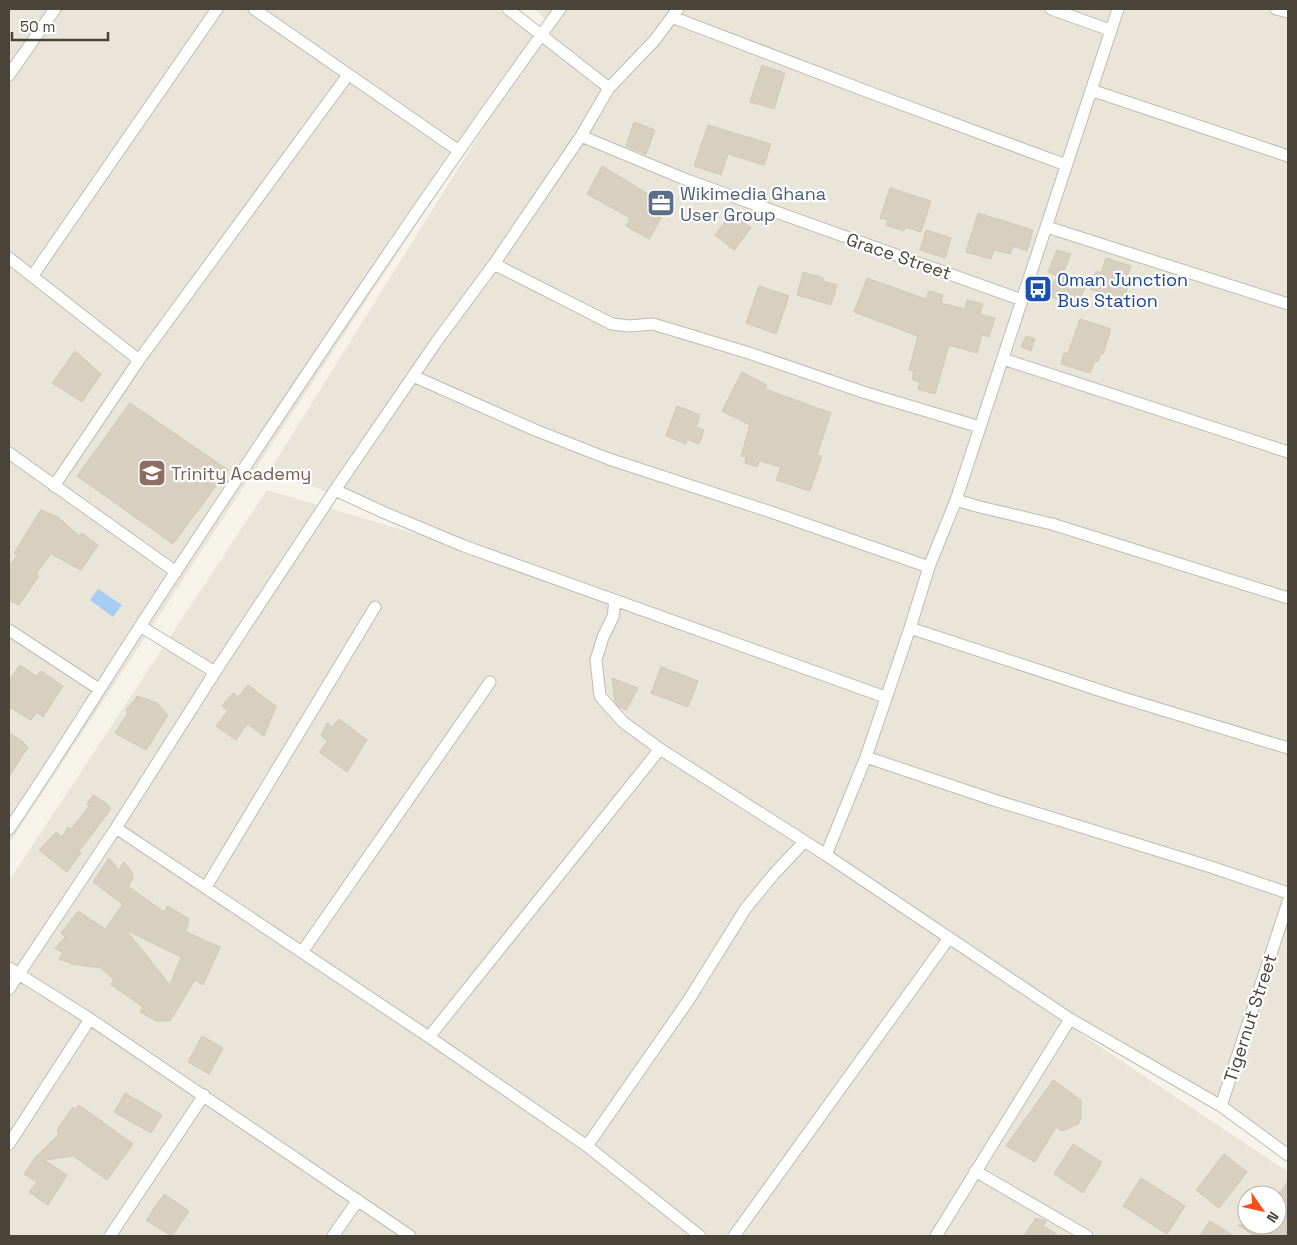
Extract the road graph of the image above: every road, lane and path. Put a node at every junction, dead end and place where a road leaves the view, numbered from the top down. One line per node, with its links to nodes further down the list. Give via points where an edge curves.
1 (55, 9): 13 (street)
2 (217, 9): 24 (street)
3 (254, 9): 14 (street)
4 (508, 9): 12 (street)
5 (560, 9): 12 (street)
6 (1051, 9): 11 (street)
7 (1118, 9): 11 (street)
8 (1276, 9): 9 (street)
9 (1288, 12)
10 (675, 13): 15 (street, via 654,41); 20 (street, via 874,94)
11 (1110, 30): 16 (street)
12 (540, 35): 15 (street); 18 (street)
13 (9, 75)
14 (348, 75): 18 (street); 28 (street)
15 (609, 88): 17 (street)
16 (1091, 90): 19 (street); 20 (street)
17 (581, 136): 23 (street); 25 (street, Grace Street, via 687,180)
18 (459, 152): 37 (street, via 315,361)
19 (1288, 156)
20 (1066, 164): 21 (street)
21 (1047, 227): 25 (street); 26 (street)
22 (9, 258): 24 (street)
23 (494, 264): 29 (street); 30 (street, via 612,324 653,324)
24 (33, 276): 28 (street)
25 (1022, 300): 27 (street)
26 (1288, 304)
27 (1003, 359): 30 (street); 31 (street)
28 (139, 360): 33 (street)
29 (413, 376): 34 (street); 36 (street, via 609,459 774,512)
30 (980, 427): 35 (street)
31 (1288, 452)
32 (9, 453): 33 (street)
33 (54, 486): 37 (street)
34 (335, 490): 39 (street, via 464,546); 44 (street)
35 (956, 500): 36 (street); 38 (street, via 1052,524)
36 (929, 567): 42 (street)
37 (176, 572): 41 (street)
38 (1288, 598)
39 (615, 601): 47 (street); 49 (street, via 613,617 596,660 600,696 623,722)
40 (375, 607): 55 (street)
41 (140, 626): 44 (street); 46 (street)
42 (910, 628): 47 (street); 48 (street)
43 (9, 630): 46 (street)
44 (215, 672): 52 (street)
45 (490, 682): 59 (street)
46 (99, 689): 51 (street)
47 (885, 697): 50 (street)
48 (1288, 748)
49 (660, 749): 53 (street); 64 (street)
50 (866, 757): 54 (street); 56 (street)
51 (9, 828)
52 (116, 828): 55 (street); 60 (street)
53 (804, 842): 54 (street); 68 (street, via 746,908 688,1001)
54 (826, 855): 58 (street)
55 (206, 887): 59 (street)
56 (1288, 893)
57 (1288, 902): 66 (street, Tigernut Street)
58 (948, 938): 63 (street); 76 (street)
59 (302, 952): 64 (street)
60 (14, 971): 61 (street); 62 (street)
61 (9, 989)
62 (90, 1019): 65 (street); 67 (street)
63 (1070, 1019): 66 (street); 70 (street)
64 (429, 1037): 68 (street)
65 (204, 1095): 71 (street); 72 (street)
66 (1221, 1106): 69 (street)
67 (9, 1144)
68 (586, 1146): 75 (street)
69 (1288, 1155)
70 (975, 1171): 77 (street); 78 (street)
71 (358, 1200): 73 (street); 74 (street)
72 (110, 1236)
73 (333, 1236)
74 (410, 1236)
75 (700, 1236)
76 (734, 1236)
77 (936, 1236)
78 (1087, 1236)

